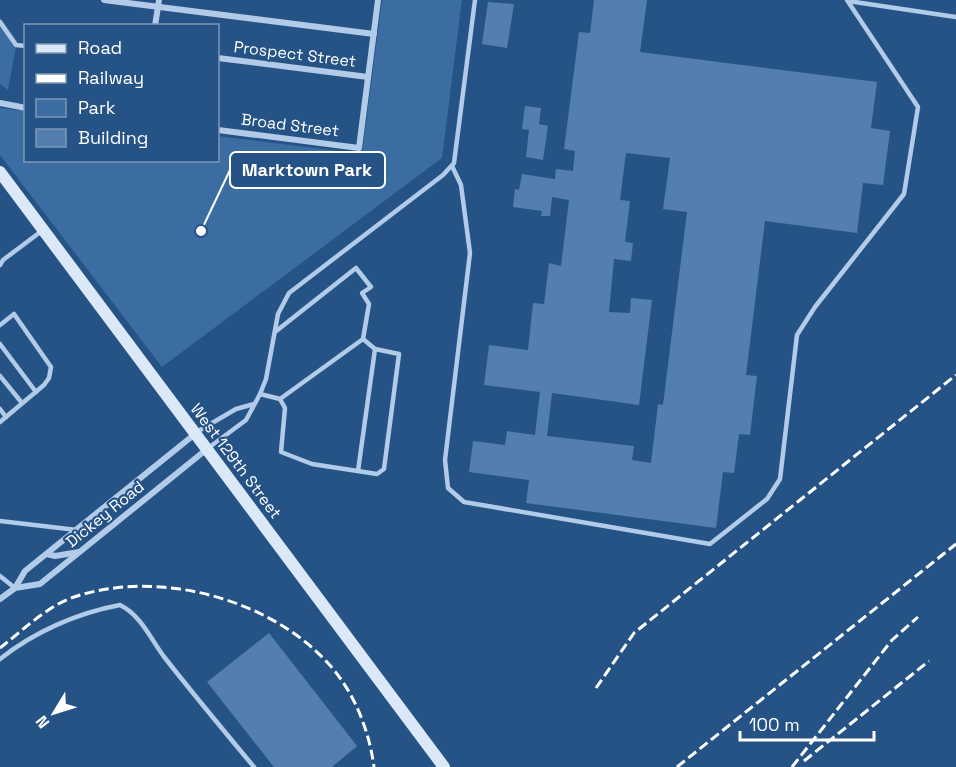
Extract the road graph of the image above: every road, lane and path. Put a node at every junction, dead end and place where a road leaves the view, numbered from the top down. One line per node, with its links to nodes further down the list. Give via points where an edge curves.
1 (104, 0): 5 (street)
2 (378, 0): 9 (street)
3 (476, 0): 16 (lane, via 458,147)
4 (848, 0): 6 (lane); 16 (lane, via 918,107 904,194 796,335 780,479 767,499 710,544 464,502 448,488 445,460 470,253 461,185)
5 (158, 3): 8 (street); 9 (street)
6 (956, 17)
7 (0, 22): 10 (lane, via 16,45)
8 (155, 24)
9 (374, 34): 12 (street)
10 (24, 46)
11 (219, 58): 12 (street, Prospect Street)
12 (368, 77): 15 (street, Broad Street, via 359,148)
13 (0, 103): 14 (street)
14 (24, 108)
15 (219, 130)
16 (452, 166): 21 (lane, via 290,293 278,314)
17 (1, 174): 18 (main road, West 129th Street)
18 (43, 230): 19 (lane); 34 (main road, West 129th Street)
19 (0, 265)
20 (0, 325): 26 (lane, via 14,315 48,361 49,378)
21 (274, 332): 22 (lane, via 356,268 371,287 362,294 369,304); 27 (lane)
22 (363, 339): 24 (lane); 28 (lane)
23 (0, 344): 26 (lane)
24 (375, 349): 36 (lane); 36 (lane, via 399,354 384,469 377,474)
25 (0, 376): 29 (lane)
26 (36, 392): 29 (lane)
27 (260, 394): 28 (lane); 30 (lane)
28 (280, 399): 36 (lane, via 285,408 281,452 312,465)
29 (22, 404): 32 (lane)
30 (254, 404): 34 (lane, via 236,409); 35 (lane, via 246,420)
31 (0, 409): 32 (lane)
32 (6, 417): 33 (lane)
33 (0, 422)
34 (195, 434): 35 (main road, West 129th Street); 38 (street, Dickey Road)
35 (207, 449): 39 (street, Dickey Road); 46 (main road, West 129th Street)
36 (358, 471)
37 (0, 521): 38 (lane)
38 (77, 530): 40 (street, Dickey Road)
39 (80, 552): 40 (street); 42 (street, Dickey Road, via 40,584)
40 (47, 554): 42 (street, Dickey Road, via 25,571)
41 (0, 576): 42 (lane)
42 (15, 588): 43 (street, Dickey Road)
43 (0, 599)
44 (0, 659): 45 (lane, via 24,640 50,627 120,605 143,625)
45 (254, 767)
46 (444, 767)

